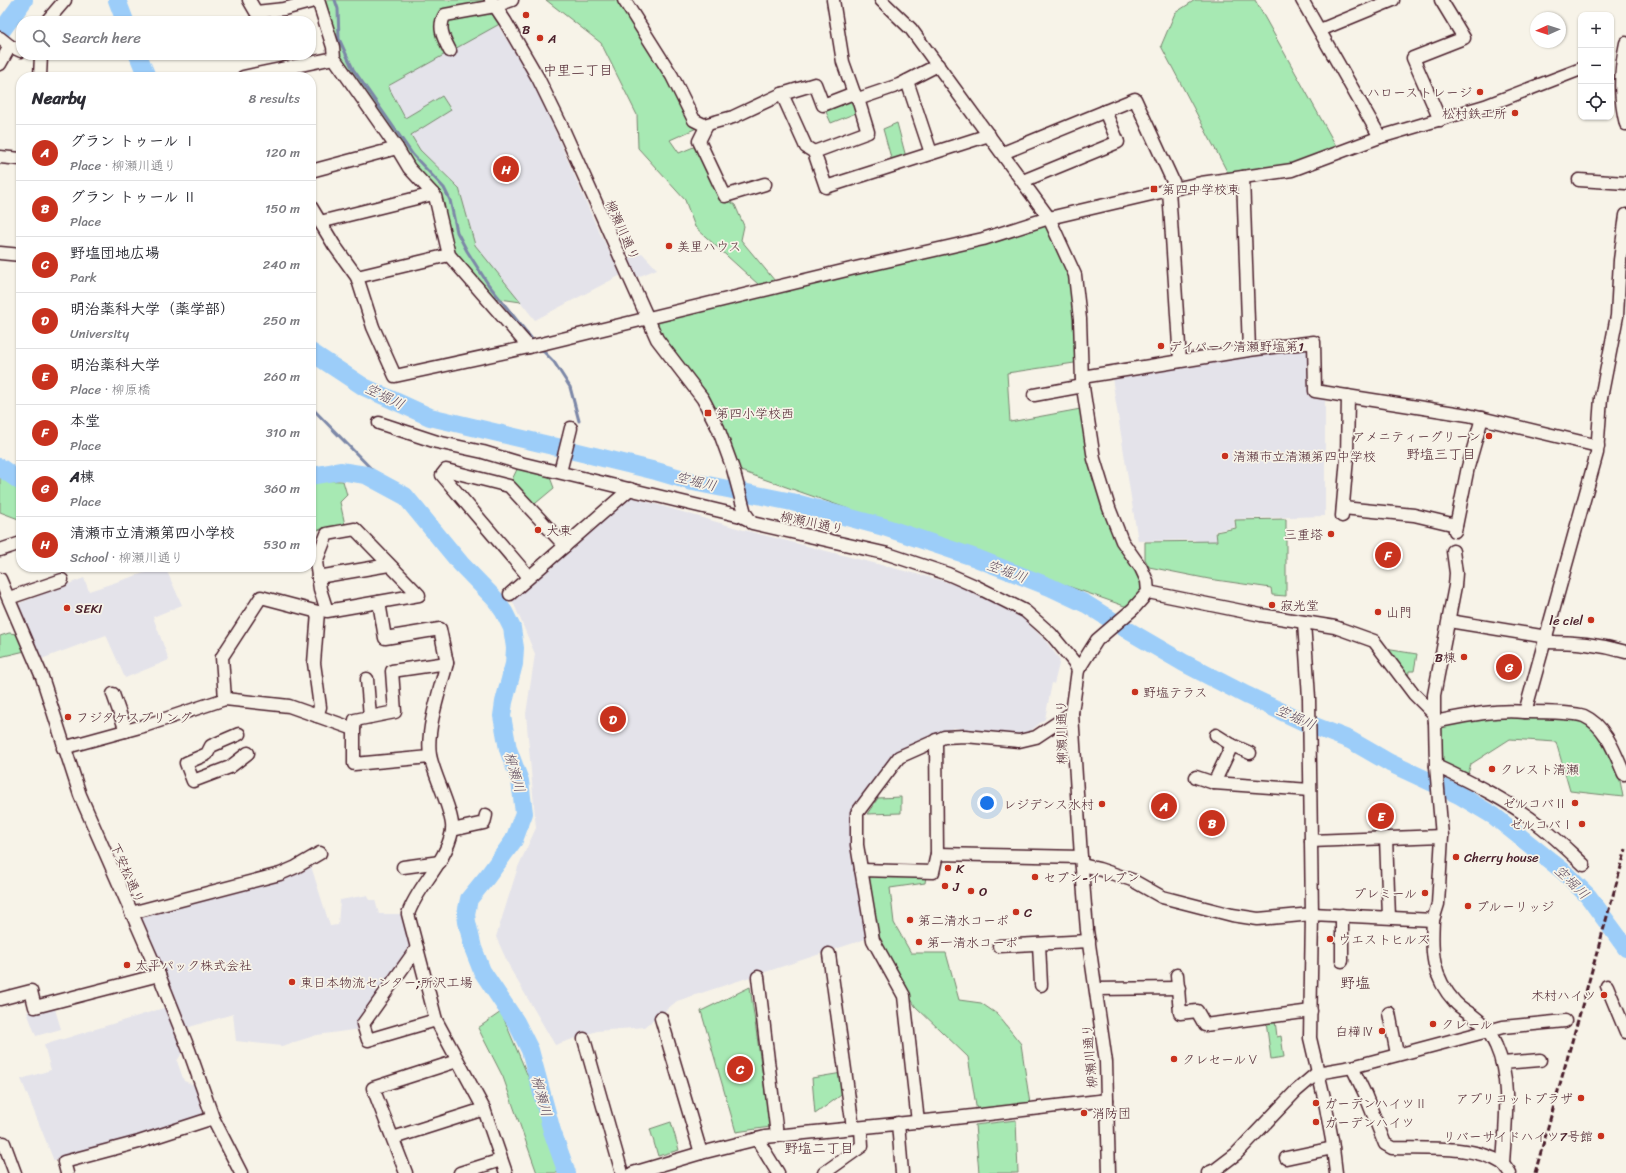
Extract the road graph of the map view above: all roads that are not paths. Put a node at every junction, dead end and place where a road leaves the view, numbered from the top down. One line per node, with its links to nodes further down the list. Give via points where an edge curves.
1 (65, 0): 12 (street)
2 (249, 0): 3 (street, via 256,12 284,9)
3 (318, 0): 17 (street)
4 (512, 0): 11 (street)
5 (624, 0): 31 (street, via 672,76 694,120)
6 (833, 0): 27 (street, via 843,62)
7 (881, 0): 21 (street, via 911,29)
8 (1302, 0): 13 (street)
9 (1392, 0): 13 (street)
10 (1441, 0): 30 (street, via 1464,38 1413,58)
11 (493, 3): 16 (street, via 445,15 441,30); 59 (street, 柳瀬川通り, via 538,78)
12 (51, 16)
13 (1320, 30): 34 (street)
14 (1626, 43): 19 (street)
15 (9, 44): 20 (street)
16 (450, 51)
17 (334, 58): 24 (street); 35 (street)
18 (38, 60): 23 (street)
19 (1620, 61): 29 (street)
20 (0, 64)
21 (938, 66): 25 (street); 33 (street)
22 (1578, 70): 30 (street, via 1485,106)
23 (40, 72)
24 (267, 72)
25 (907, 81): 27 (street); 37 (street)
26 (782, 94): 27 (street, via 815,84 823,105); 31 (street, via 733,117); 36 (street, via 806,147)
27 (856, 96): 36 (street, via 868,132)
28 (1106, 111): 38 (street); 43 (street, via 1118,142); 47 (street, via 1136,98)
29 (1624, 111): 32 (street)
30 (1440, 120): 34 (street)
31 (707, 124): 46 (street, via 699,141 725,196)
32 (1626, 124)
33 (989, 135): 37 (street); 38 (street)
34 (1380, 137): 42 (street, via 1292,170)
35 (398, 148): 41 (street); 48 (street, via 409,168)
36 (814, 152): 37 (street, via 826,187)
37 (931, 153)
38 (1003, 153): 43 (street)
39 (0, 157): 40 (street)
40 (16, 159)
41 (316, 170)
42 (1243, 177): 47 (street); 61 (street)
43 (1023, 180): 51 (street)
44 (1579, 180): 45 (street)
45 (1626, 183)
46 (765, 184)
47 (1173, 189): 51 (street); 62 (street)
48 (433, 194): 53 (street); 56 (street)
49 (316, 215): 53 (street)
50 (1626, 215): 52 (street)
51 (1049, 218): 59 (street, via 983,239); 63 (street, via 1075,275 1080,319)
52 (1626, 220): 58 (street, via 1620,260)
53 (320, 222): 57 (street)
54 (0, 253): 55 (street)
55 (16, 254)
56 (450, 255): 57 (street); 60 (street)
57 (357, 277): 60 (street, via 373,327 395,376)
58 (1623, 293): 69 (street, via 1601,398)
59 (647, 317): 60 (street); 72 (street, 柳瀬川通り, via 657,339 703,399 718,428)
60 (534, 345)
61 (1249, 350): 62 (street); 65 (street, via 1314,342 1315,391)
62 (1180, 361): 63 (street)
63 (1082, 382): 64 (street); 82 (street, via 1094,459 1108,508 1122,541 1141,568 1147,581)
64 (1034, 395)
65 (1348, 396): 66 (street); 66 (street, via 1343,512 1414,515 1456,528 1468,467)
66 (1482, 418): 69 (street)
67 (379, 424): 70 (street, 柳瀬川通り, via 437,442)
68 (571, 428): 70 (street)
69 (1598, 449): 89 (street)
70 (560, 471): 71 (street, 柳瀬川通り)
71 (630, 488): 72 (street, 柳瀬川通り); 74 (street)
72 (747, 516): 92 (street, 柳瀬川通り, via 752,523 774,529 888,554 948,574 997,596 1025,611 1037,621 1051,634)
73 (16, 545): 75 (street)
74 (565, 546): 79 (street); 79 (street, via 510,486 446,470 442,475)
75 (0, 550)
76 (1453, 551): 87 (street, via 1456,573)
77 (389, 565): 78 (street); 78 (street, via 355,529 327,534 316,562); 85 (street, via 419,595)
78 (318, 577): 86 (street)
79 (529, 577): 83 (street)
80 (0, 580): 84 (street, 下安松通り)
81 (62, 580): 84 (street)
82 (1148, 592): 88 (street); 92 (street, via 1133,609 1097,640)
83 (510, 594)
84 (9, 598): 107 (street, 下安松通り, via 42,677)
85 (379, 602): 86 (street); 91 (street, via 386,638 440,629)
86 (322, 611): 95 (street, via 261,597 222,657); 98 (street, via 314,663 320,707)
87 (1449, 621): 89 (street); 100 (street, via 1434,695)
88 (1304, 622): 100 (street, via 1335,626 1374,641); 115 (street)
89 (1546, 640): 90 (street, via 1601,645); 96 (street)
90 (1626, 652)
91 (447, 663): 99 (street, via 392,671 395,712); 110 (street, via 428,738)
92 (1078, 670): 97 (street, 柳瀬川通り)
93 (366, 678): 99 (street)
94 (113, 694): 102 (street)
95 (225, 699): 98 (street, via 289,706); 102 (street)
96 (1525, 712): 100 (street); 112 (street, via 1582,716 1594,722 1601,729)
97 (1072, 713): 105 (street, via 1036,738 1019,741 965,736); 123 (street, 柳瀬川通り)
98 (317, 716): 101 (street)
99 (370, 717): 101 (street, via 355,720)
100 (1435, 718): 111 (street)
101 (354, 729): 110 (street, via 354,764)
102 (126, 731): 107 (street)
103 (240, 734): 108 (street, via 211,746 207,754 186,763 193,781 230,767)
104 (1216, 735): 106 (street)
105 (936, 740): 122 (street); 127 (street, via 899,757 857,813 857,845)
106 (1232, 745): 109 (street); 114 (street)
107 (64, 748): 128 (street, 下安松通り, via 80,796)
108 (248, 753)
109 (1250, 753)
110 (430, 757): 117 (street)
111 (1436, 767): 118 (street); 125 (street, via 1498,797 1522,812 1544,828)
112 (1624, 774)
113 (1196, 777): 114 (street)
114 (1214, 783): 115 (street)
115 (1310, 790): 120 (street)
116 (486, 815): 117 (street, via 484,823)
117 (452, 830): 124 (street)
118 (1442, 836): 119 (street); 132 (street, via 1438,904)
119 (1386, 838): 120 (street); 131 (street)
120 (1311, 842): 129 (street)
121 (320, 853): 128 (street, via 280,874)
122 (937, 854): 123 (street); 127 (street, via 933,872)
123 (1082, 861): 129 (street, via 1132,880 1162,898 1232,915 1258,919); 133 (street, 柳瀬川通り)
124 (440, 862): 126 (street); 136 (street, via 421,889 408,914)
125 (1584, 865)
126 (402, 867)
127 (861, 870): 164 (street, via 873,940 904,996)
128 (131, 913): 139 (street, 下安松通り)
129 (1312, 914): 130 (street); 147 (street)
130 (1342, 915): 131 (street); 138 (street)
131 (1389, 917): 132 (street)
132 (1432, 920): 152 (street, via 1431,948 1434,964 1444,986 1455,1003 1474,1016)
133 (1089, 941): 134 (street); 145 (street, 柳瀬川通り)
134 (1039, 944): 135 (street); 142 (street)
135 (999, 946)
136 (417, 948): 150 (street); 150 (street, via 363,1024 368,1040)
137 (830, 954): 166 (street)
138 (1342, 961)
139 (159, 975): 146 (street, via 35,1006 31,991); 163 (street, 下安松通り, via 189,1050)
140 (1177, 975): 144 (street)
141 (758, 977): 167 (street)
142 (1041, 985)
143 (1607, 986): 153 (street)
144 (1179, 988): 145 (street); 147 (street, via 1180,1013 1197,1011 1205,1025)
145 (1096, 989): 161 (street, 柳瀬川通り, via 1106,1062)
146 (0, 1000)
147 (1311, 1011): 160 (street, via 1310,1038)
148 (1388, 1013): 155 (street)
149 (662, 1018): 172 (street)
150 (436, 1020): 157 (street)
151 (1565, 1021): 152 (street, via 1503,1027)
152 (1488, 1031): 155 (street); 158 (street)
153 (1626, 1032)
154 (584, 1039): 182 (street)
155 (1397, 1054): 159 (street)
156 (1540, 1060): 158 (street)
157 (457, 1061): 162 (street); 168 (street, via 373,1088)
158 (1502, 1064): 175 (street)
159 (1352, 1067): 160 (street); 175 (street, via 1385,1144 1392,1148 1441,1148 1483,1154)
160 (1318, 1073): 171 (street); 188 (street, via 1296,1091 1236,1154)
161 (1107, 1100): 164 (street); 187 (street, 柳瀬川通り)
162 (484, 1109): 168 (street); 174 (street)
163 (212, 1118): 177 (street, via 139,1142 64,1162); 178 (street, 下安松通り)
164 (918, 1122): 165 (street)
165 (898, 1123): 166 (street); 186 (street)
166 (857, 1128): 167 (street); 185 (street, via 862,1146)
167 (777, 1135): 169 (street)
168 (393, 1138): 179 (street)
169 (757, 1138): 172 (street); 184 (street)
170 (4, 1143): 176 (street)
171 (1333, 1148): 173 (street); 189 (street)
172 (700, 1153): 183 (street)
173 (1286, 1158)
174 (501, 1160): 180 (street); 181 (street)
175 (1507, 1168)
176 (15, 1173)
177 (67, 1173)
178 (241, 1173)
179 (406, 1173)
180 (460, 1173)
181 (506, 1173)
182 (622, 1173)
183 (633, 1173)
184 (778, 1173)
185 (824, 1173)
186 (902, 1173)
187 (1109, 1173)
188 (1208, 1173)
189 (1336, 1173)

